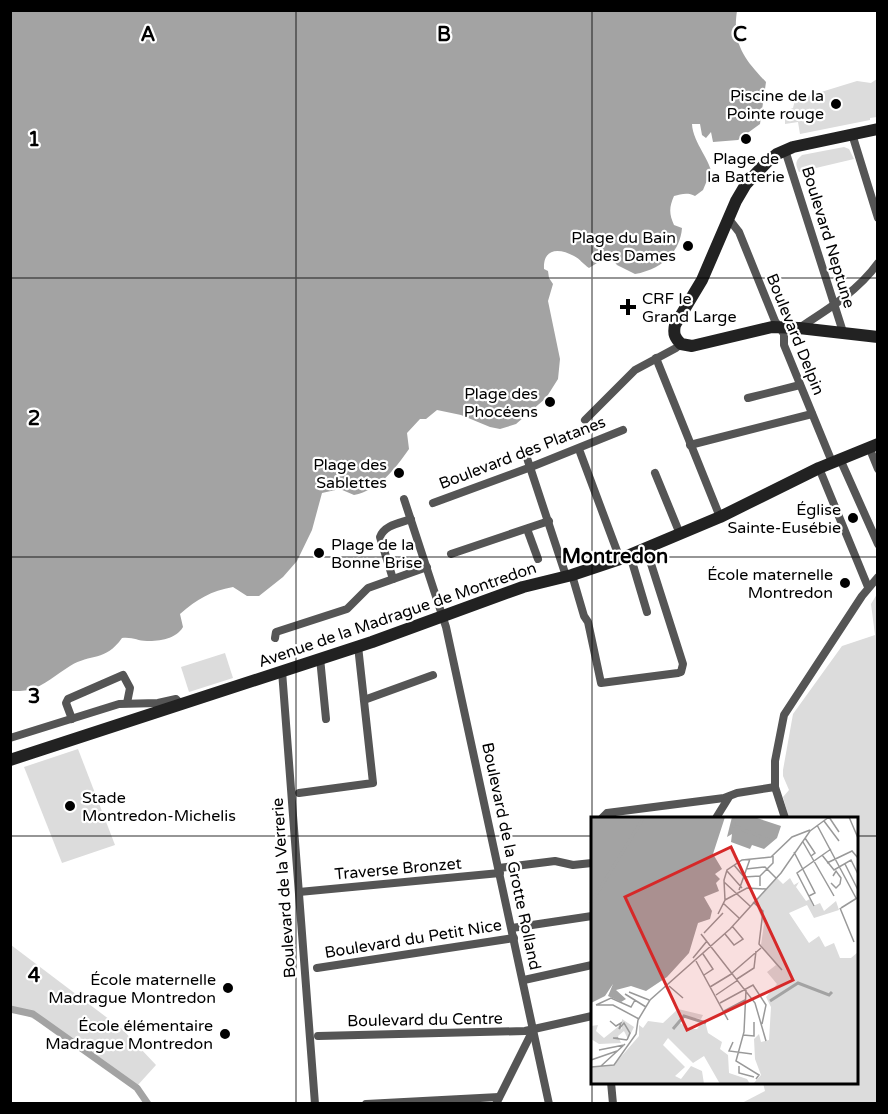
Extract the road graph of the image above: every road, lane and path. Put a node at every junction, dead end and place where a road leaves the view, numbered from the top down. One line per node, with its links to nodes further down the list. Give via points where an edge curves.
1 (878, 129): 2 (street)
2 (853, 139): 3 (street); 5 (street)
3 (785, 150): 4 (street, via 750,179); 7 (street, Boulevard Neptune)
4 (728, 218): 8 (street, Boulevard Delpin, via 739,232); 12 (street, via 702,280 675,325 675,336)
5 (878, 218)
6 (878, 263): 7 (street)
7 (834, 305): 9 (street); 10 (street, Boulevard Neptune)
8 (779, 327): 9 (street); 12 (street, via 692,346); 14 (street, Boulevard Delpin)
9 (799, 328): 10 (street)
10 (843, 332): 11 (street)
11 (878, 337)
12 (681, 344): 13 (street)
13 (656, 358): 17 (street, via 635,370); 19 (street)
14 (800, 385): 15 (street); 16 (street, Boulevard Delpin)
15 (748, 398)
16 (812, 414): 19 (street); 23 (street, Boulevard Delpin)
17 (585, 420)
18 (623, 430): 24 (street, Boulevard des Platanes)
19 (690, 445): 30 (street)
20 (873, 446): 23 (street, Avenue de la Madrague de Montredon); 26 (street)
21 (525, 452): 24 (street)
22 (580, 452): 38 (street)
23 (836, 461): 25 (street, Avenue de la Madrague de Montredon); 35 (street, Boulevard Delpin)
24 (531, 467): 29 (street, Boulevard des Platanes); 32 (street)
25 (819, 468): 30 (street, Avenue de la Madrague de Montredon); 44 (street)
26 (878, 470)
27 (655, 473): 34 (street)
28 (404, 499): 31 (street, Boulevard de la Grotte Rolland)
29 (433, 502)
30 (720, 517): 34 (street, Avenue de la Madrague de Montredon)
31 (411, 519): 40 (street, Boulevard de la Grotte Rolland); 43 (street, via 381,533)
32 (549, 521): 33 (street); 41 (street)
33 (527, 529): 37 (street); 39 (street)
34 (680, 534): 36 (street, Avenue de la Madrague de Montredon)
35 (878, 544)
36 (646, 548): 38 (street, Avenue de la Madrague de Montredon); 41 (street, via 682,668 678,674 601,683 588,621)
37 (451, 554)
38 (625, 557): 41 (street, Avenue de la Madrague de Montredon); 45 (street)
39 (538, 559)
40 (427, 567): 43 (street); 46 (street, Boulevard de la Grotte Rolland)
41 (569, 575): 46 (street, Avenue de la Madrague de Montredon)
42 (878, 577): 44 (street)
43 (393, 579): 47 (street, via 368,588 347,609 276,632)
44 (868, 587): 59 (street, via 784,715 775,761)
45 (647, 612)
46 (443, 616): 48 (street, Avenue de la Madrague de Montredon); 66 (street, Boulevard de la Grotte Rolland)
47 (275, 638)
48 (358, 646): 49 (street, Avenue de la Madrague de Montredon); 52 (street)
49 (320, 658): 50 (street, Avenue de la Madrague de Montredon); 56 (street)
50 (282, 671): 54 (street, Avenue de la Madrague de Montredon); 67 (street, Boulevard de la Verrerie)
51 (433, 675): 52 (street)
52 (364, 700): 60 (street, via 373,783)
53 (127, 703): 54 (street, via 176,699); 55 (street); 55 (street, via 130,688 123,675 68,699)
54 (181, 705): 58 (street, Avenue de la Madrague de Montredon)
55 (72, 719): 57 (street)
56 (326, 719)
57 (10, 738)
58 (10, 760)
59 (775, 787): 61 (street); 64 (street)
60 (299, 793)
61 (729, 797): 62 (street, via 607,813); 63 (street)
62 (604, 817)
63 (717, 817)
64 (784, 817)
65 (591, 863): 66 (street, Traverse Bronzet, via 555,861)
66 (499, 870): 67 (street, Traverse Bronzet); 69 (street, Boulevard de la Grotte Rolland)
67 (299, 892): 79 (street, Boulevard de la Verrerie)
68 (591, 916): 69 (street)
69 (512, 928): 70 (street, Boulevard de la Grotte Rolland)
70 (514, 938): 72 (street, Boulevard du Petit Nice); 73 (street, Boulevard de la Grotte Rolland)
71 (591, 965): 73 (street)
72 (317, 968)
73 (524, 980): 75 (street, Boulevard de la Grotte Rolland)
74 (591, 1017): 75 (street, Boulevard du Centre)
75 (533, 1030): 76 (street, Boulevard du Centre); 78 (street); 81 (street, Boulevard de la Grotte Rolland)
76 (318, 1036)
77 (611, 1084): 82 (street)
78 (497, 1100): 80 (street)
79 (315, 1104)
80 (366, 1104)
81 (549, 1104)
82 (614, 1104)

